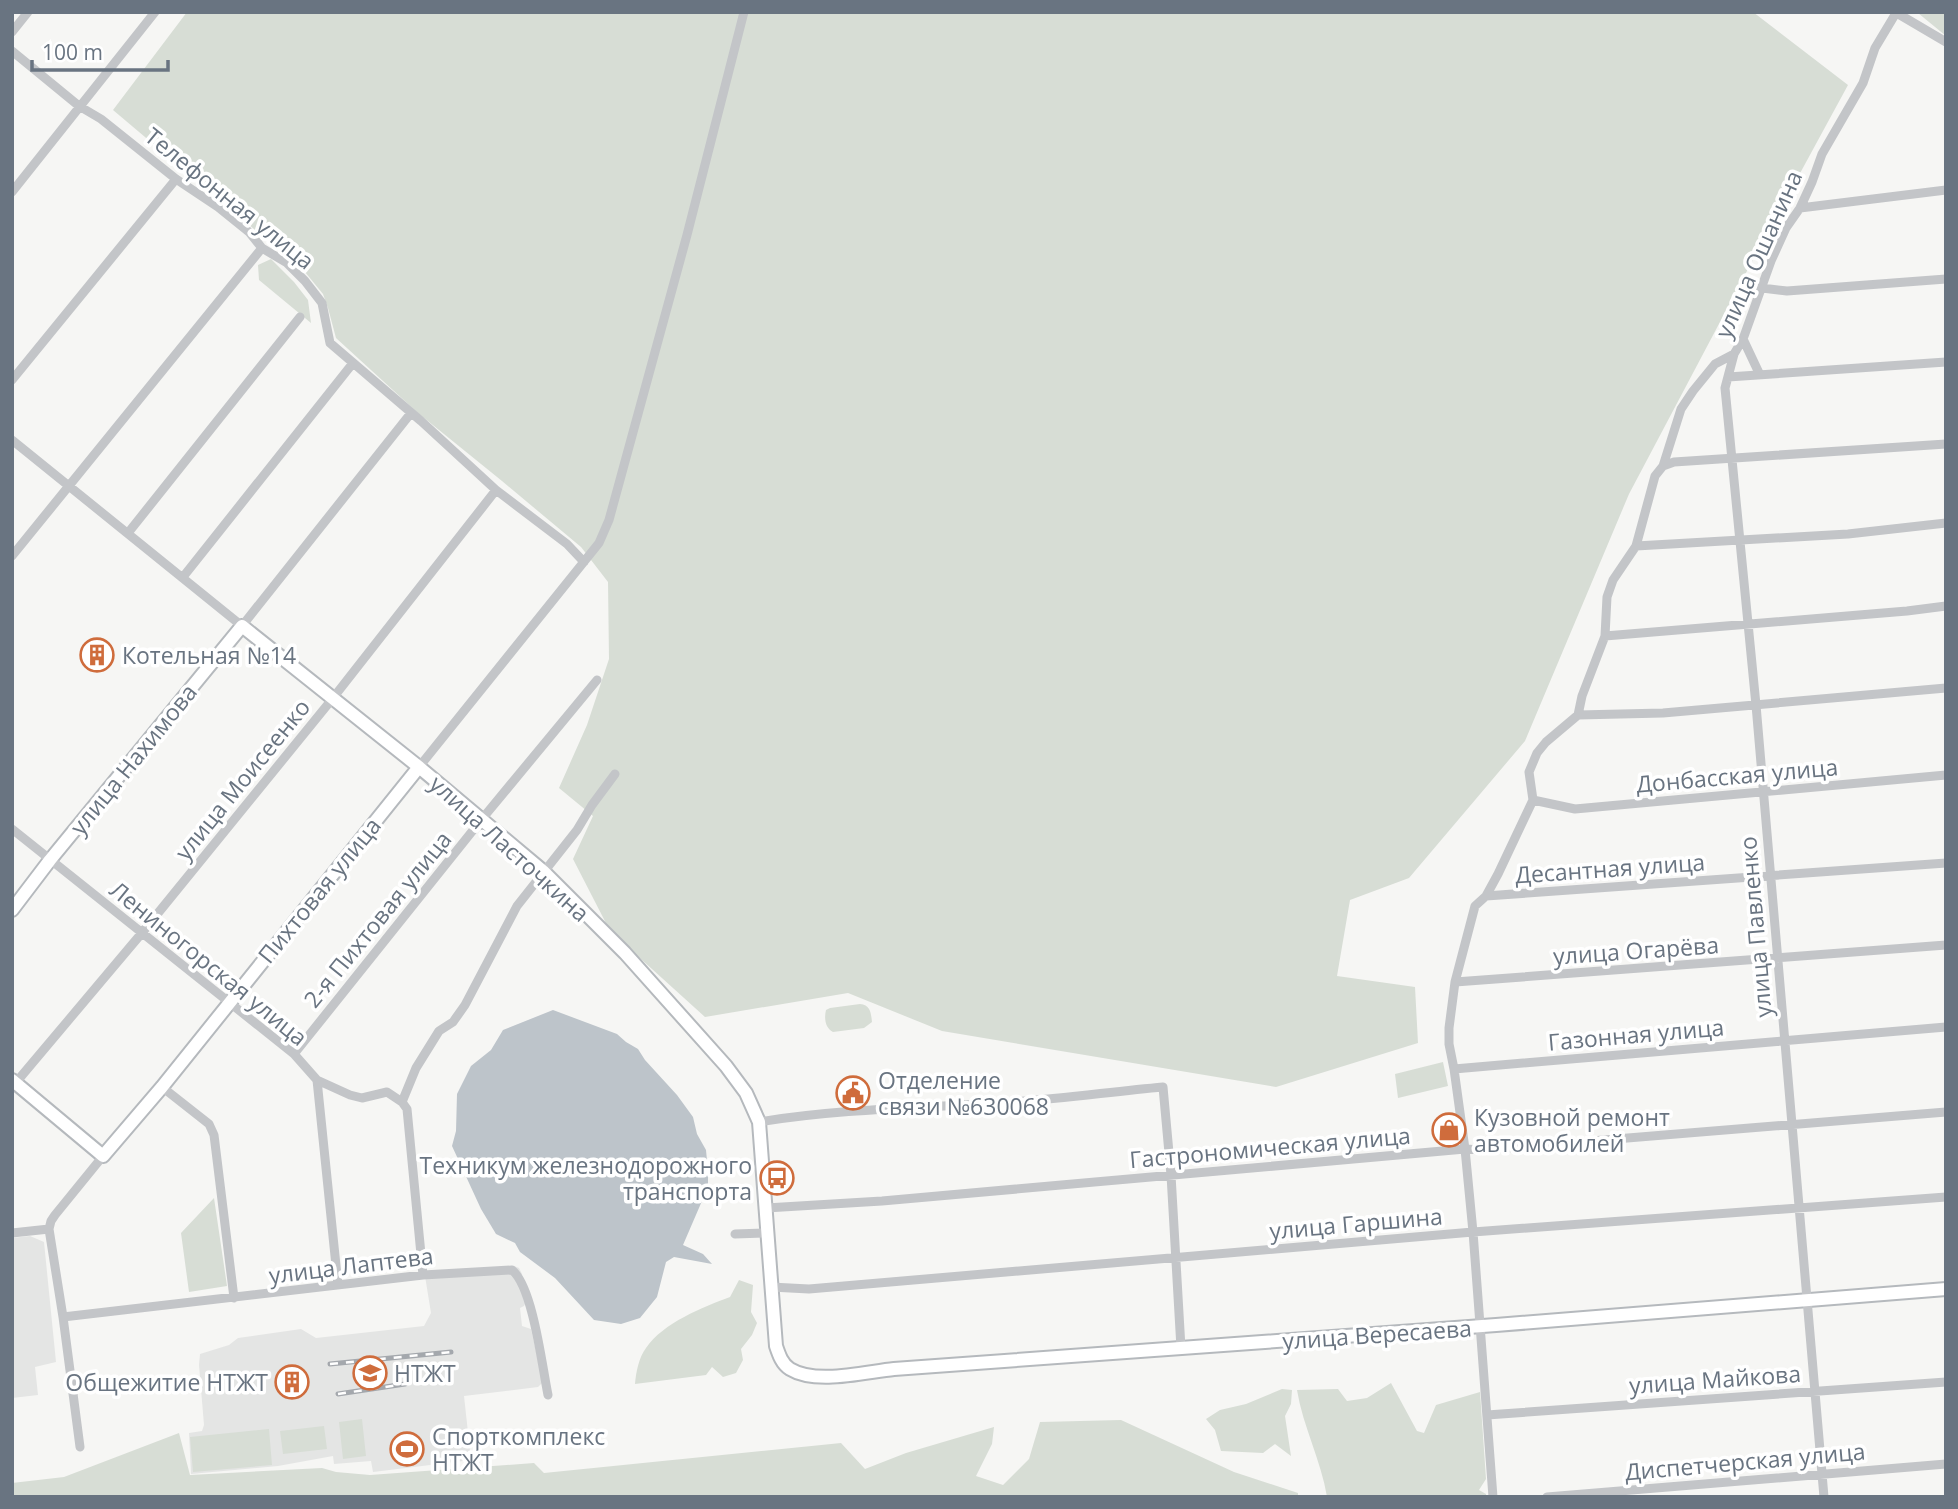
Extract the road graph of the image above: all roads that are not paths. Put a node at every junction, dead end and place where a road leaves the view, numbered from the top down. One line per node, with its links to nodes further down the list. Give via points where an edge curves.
1 (28, 12): 5 (street)
2 (155, 12): 8 (street)
3 (744, 12): 36 (street, Пихтовая улица, via 609,520)
4 (1896, 13): 6 (street); 12 (street, улица Ошанина, via 1822,154)
5 (12, 32)
6 (1946, 41)
7 (12, 51): 8 (street, Телефонная улица)
8 (79, 106): 9 (street, Телефонная улица); 11 (street)
9 (176, 179): 13 (street, Телефонная улица, via 218,207); 23 (street)
10 (1946, 190): 12 (street)
11 (12, 192)
12 (1800, 208): 15 (street, улица Ошанина, via 1770,261)
13 (262, 248): 20 (street, Телефонная улица, via 305,281 322,303 330,343); 29 (street)
14 (1946, 279): 15 (street, via 1787,291)
15 (1762, 288): 17 (street, улица Ошанина)
16 (300, 317): 32 (street)
17 (1743, 339): 18 (street, улица Ошанина); 21 (street)
18 (1734, 354): 22 (street, улица Павленко); 28 (street, улица Ошанина, via 1715,364 1692,391 1681,409)
19 (1946, 362): 21 (street)
20 (353, 363): 24 (street, Телефонная улица); 37 (street)
21 (1759, 373): 22 (street)
22 (1728, 377): 27 (street, улица Павленко)
23 (12, 380)
24 (411, 413): 30 (street, Телефонная улица); 40 (street, улица Нахимова)
25 (12, 440): 29 (street, улица Ласточкина)
26 (1946, 444): 27 (street)
27 (1732, 459): 28 (street); 33 (street, улица Павленко)
28 (1663, 466): 34 (street, улица Ошанина, via 1655,476)
29 (69, 487): 32 (street, улица Ласточкина); 35 (street)
30 (496, 490): 36 (street, Телефонная улица); 44 (street, улица Моисеенко)
31 (1946, 523): 33 (street)
32 (128, 533): 37 (street, улица Ласточкина)
33 (1740, 541): 34 (street); 39 (street, улица Павленко)
34 (1636, 546): 41 (street, улица Ошанина, via 1607,597)
35 (12, 556)
36 (584, 562): 47 (street, Пихтовая улица)
37 (183, 577): 40 (street, улица Ласточкина)
38 (1946, 606): 39 (street)
39 (1747, 624): 41 (street); 45 (street, улица Павленко)
40 (242, 626): 44 (street, улица Ласточкина); 54 (street, улица Нахимова)
41 (1605, 636): 46 (street, улица Ошанина)
42 (597, 680): 52 (street, 2-я Пихтовая улица)
43 (1946, 688): 45 (street)
44 (333, 698): 47 (street, улица Ласточкина); 60 (street, улица Моисеенко)
45 (1756, 705): 46 (street); 50 (street, улица Павленко)
46 (1578, 715): 51 (street, via 1537,753 1529,772)
47 (419, 766): 52 (street, улица Ласточкина); 64 (street, Пихтовая улица)
48 (615, 774): 56 (street)
49 (1946, 775): 50 (street, Донбасская улица)
50 (1763, 792): 51 (street, Донбасская улица, via 1575,808); 57 (street, улица Павленко)
51 (1533, 800): 58 (street)
52 (482, 819): 56 (street, улица Ласточкина); 67 (street, 2-я Пихтовая улица)
53 (12, 829): 54 (street, Лениногорская улица)
54 (50, 860): 59 (street, улица Нахимова); 60 (street, Лениногорская улица)
55 (1946, 863): 57 (street, Десантная улица)
56 (543, 871): 72 (street, via 517,906 465,1004 453,1022 439,1031 416,1068); 74 (street, улица Ласточкина, via 625,953 726,1066)
57 (1770, 876): 58 (street, Десантная улица); 62 (street, улица Павленко)
58 (1486, 896): 63 (street, via 1475,906)
59 (12, 910)
60 (141, 934): 64 (street, Лениногорская улица); 70 (street, улица Моисеенко)
61 (1946, 945): 62 (street, улица Огарёва)
62 (1777, 959): 63 (street, улица Огарёва); 66 (street, улица Павленко)
63 (1455, 982): 68 (street, via 1449,1028)
64 (228, 1002): 67 (street, Лениногорская улица); 71 (street, Пихтовая улица)
65 (1946, 1027): 66 (street, Газонная улица)
66 (1784, 1041): 68 (street, Газонная улица); 75 (street, улица Павленко)
67 (294, 1054): 69 (street, Лениногорская улица)
68 (1454, 1069): 76 (street)
69 (317, 1080): 72 (street, via 349,1095 362,1098 387,1093); 89 (street)
70 (14, 1084): 77 (street)
71 (162, 1087): 77 (street, Пихтовая улица); 92 (street, via 209,1124 214,1135)
72 (402, 1102): 88 (street, via 407,1109)
73 (1946, 1112): 75 (street, Гастрономическая улица)
74 (760, 1122): 78 (street, via 1163,1087); 80 (street, улица Ласточкина)
75 (1792, 1124): 76 (street, Гастрономическая улица); 81 (street, улица Павленко)
76 (1465, 1149): 78 (street, Гастрономическая улица); 83 (street)
77 (103, 1156): 82 (street, Пихтовая улица, via 55,1215)
78 (1171, 1175): 80 (street, Гастрономическая улица); 87 (street)
79 (1946, 1196): 81 (street, улица Гаршина)
80 (766, 1208): 85 (street, улица Ласточкина)
81 (1799, 1209): 83 (street, улица Гаршина); 93 (street, улица Павленко)
82 (49, 1229): 84 (street); 94 (street)
83 (1473, 1232): 87 (street, улица Гаршина); 95 (street)
84 (12, 1233)
85 (767, 1233): 86 (street); 90 (street, улица Ласточкина)
86 (735, 1234)
87 (1175, 1258): 90 (street, улица Гаршина, via 809,1289); 96 (street)
88 (423, 1275): 89 (street, улица Лаптева); 100 (street, улица Лаптева, via 512,1269 519,1275 528,1295)
89 (338, 1285): 92 (street, улица Лаптева)
90 (771, 1287): 97 (street, улица Ласточкина, via 780,1359)
91 (1946, 1289): 93 (street, улица Вересаева)
92 (234, 1298): 94 (street, улица Лаптева)
93 (1808, 1301): 95 (street, улица Вересаева); 99 (street, улица Павленко)
94 (63, 1317): 102 (street)
95 (1481, 1326): 96 (street, улица Вересаева); 101 (street)
96 (1181, 1348): 97 (street, улица Вересаева)
97 (807, 1376)
98 (1946, 1382): 99 (street, улица Майкова)
99 (1816, 1391): 101 (street, улица Майкова); 104 (street, улица Павленко)
100 (548, 1395)
101 (1487, 1415): 105 (street)
102 (80, 1447)
103 (1946, 1464): 104 (street, Диспетчерская улица)
104 (1822, 1475): 106 (street, Диспетчерская улица); 107 (street, улица Павленко)
105 (1493, 1497)
106 (1547, 1497)
107 (1824, 1497)

